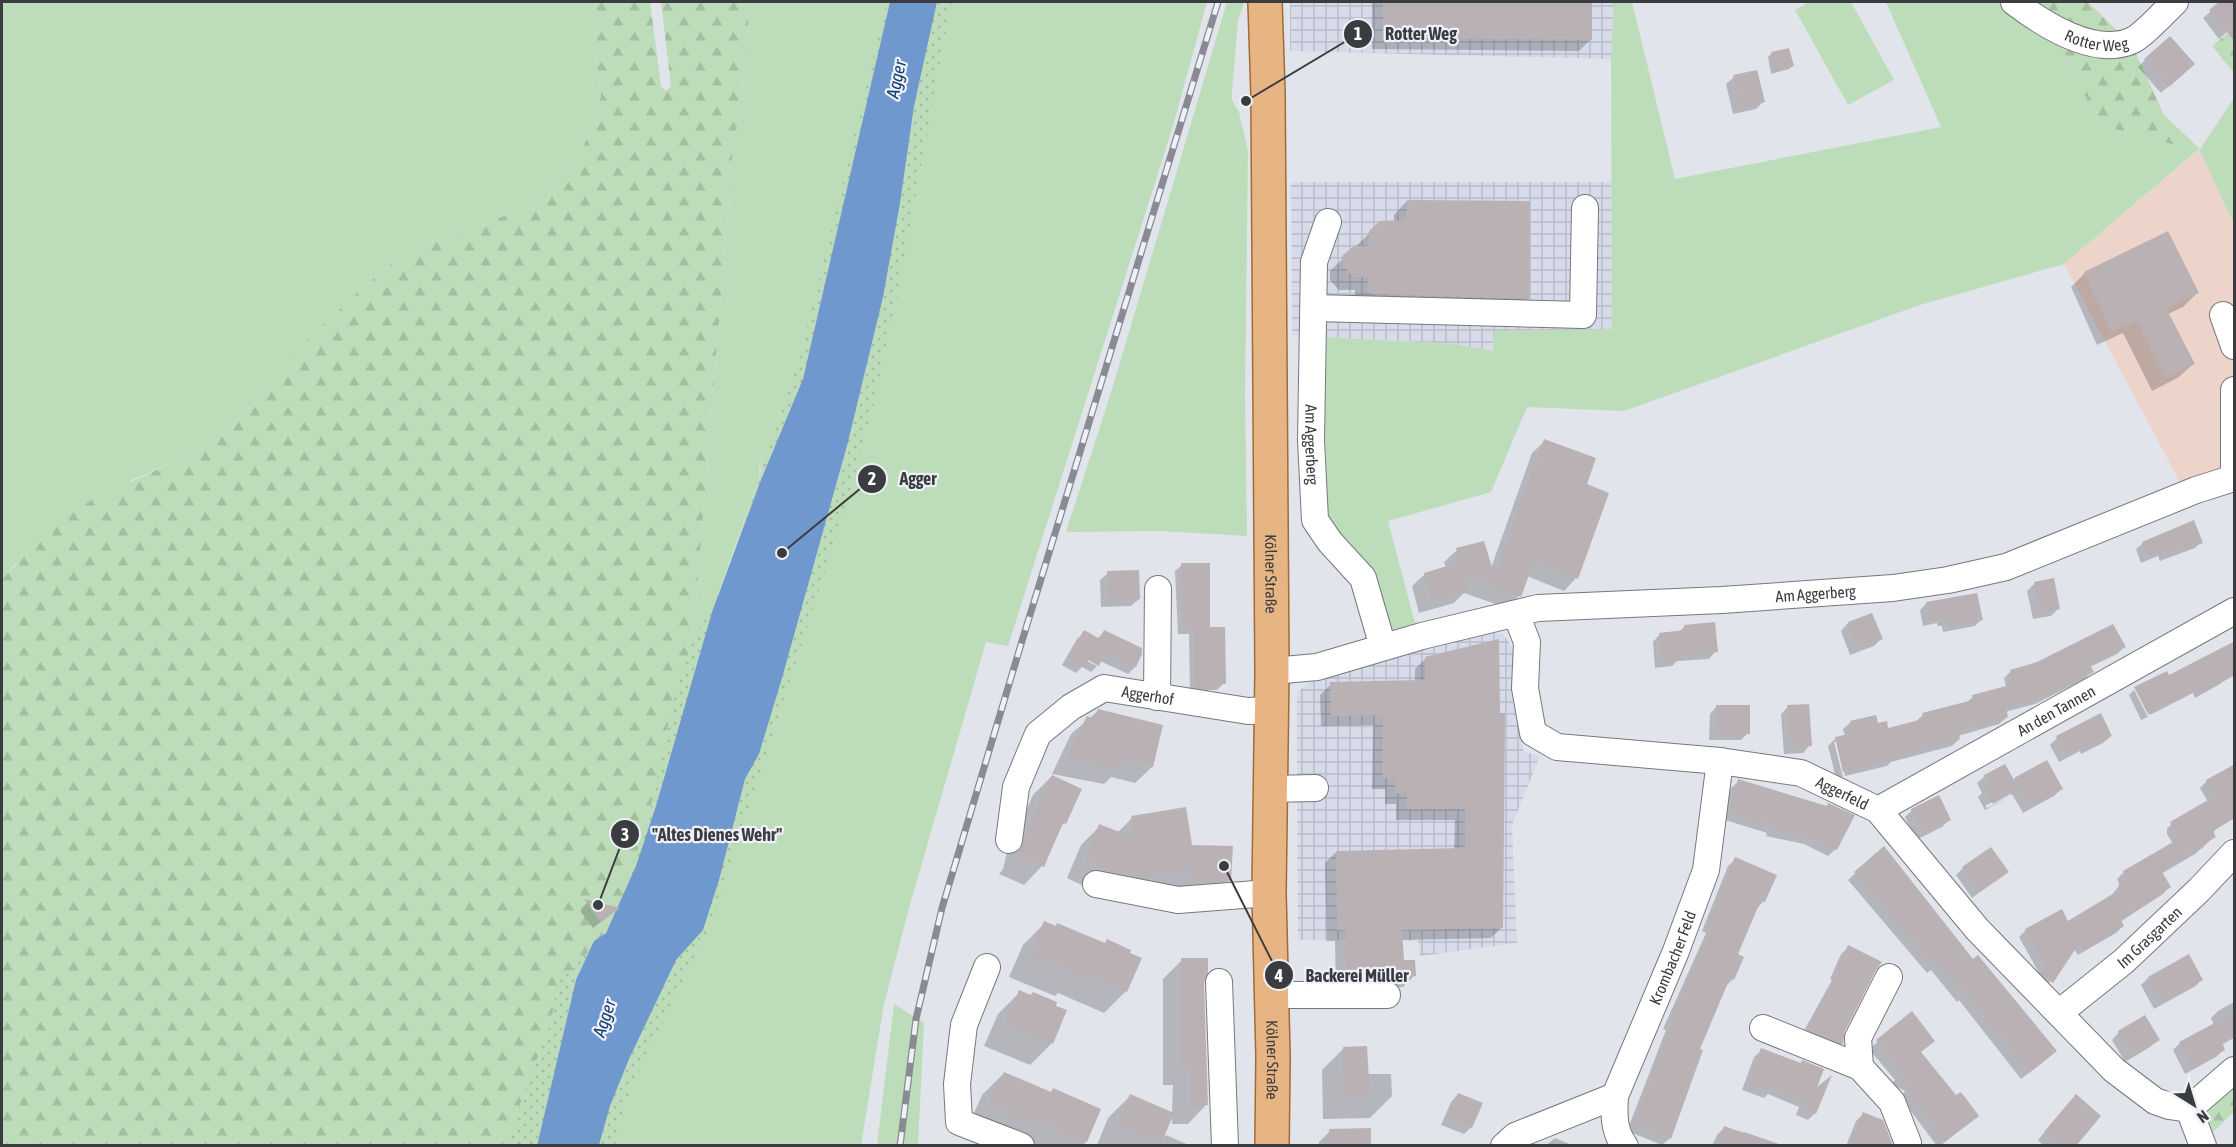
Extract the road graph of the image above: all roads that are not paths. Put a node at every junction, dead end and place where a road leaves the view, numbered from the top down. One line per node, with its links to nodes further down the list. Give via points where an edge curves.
1 (1265, 2): 16 (main road, Kölner Straße)
2 (2014, 2): 3 (street, Rotter Weg, via 2063,34 2108,45 2134,39)
3 (2175, 2)
4 (1585, 208): 6 (street, via 1583,315)
5 (1328, 222): 6 (street, Am Aggerberg, via 1314,262)
6 (1314, 308): 15 (street, Am Aggerberg, via 1311,440 1315,519 1363,578)
7 (2223, 315): 8 (street)
8 (2235, 346)
9 (2235, 390): 10 (street)
10 (2235, 469)
11 (2235, 478): 14 (street, Am Aggerberg, via 2006,567 1948,580 1893,588 1538,609)
12 (1158, 589): 17 (street)
13 (2235, 611): 22 (street, An den Tannen)
14 (1516, 614): 15 (street, Am Aggerberg); 19 (street, Aggerfeld, via 1527,642 1525,688 1533,733 1557,747)
15 (1383, 647): 16 (street, Am Aggerberg, via 1317,667)
16 (1272, 670): 18 (main road, Kölner Straße)
17 (1157, 697): 18 (street, Aggerhof, via 1248,711); 23 (street, Aggerhof, via 1104,688 1071,707 1038,734 1016,787)
18 (1271, 710): 21 (main road, Kölner Straße)
19 (1720, 761): 22 (street, Aggerfeld, via 1801,773); 36 (street, Krombacher Feld, via 1706,870)
20 (1315, 788): 21 (street)
21 (1270, 789): 26 (main road, Kölner Straße)
22 (1878, 810): 32 (street, Aggerfeld, via 1977,929)
23 (1009, 840)
24 (2235, 854): 32 (street, Im Grasgarten, via 2124,961)
25 (1096, 884): 26 (street, via 1178,900)
26 (1269, 893): 30 (main road, Kölner Straße)
27 (987, 967): 38 (street, via 964,1025 957,1084)
28 (1889, 977): 34 (street, via 1858,1038)
29 (1219, 982): 40 (street)
30 (1272, 994): 31 (street); 41 (main road, Kölner Straße)
31 (1388, 995)
32 (2059, 1013): 37 (street, Aggerfeld, via 2114,1070 2155,1101)
33 (1763, 1028): 34 (street)
34 (1860, 1067): 44 (street, via 1892,1102)
35 (2235, 1070): 37 (street)
36 (1616, 1096): 42 (street, via 1515,1136); 43 (street, Krombacher Feld, via 1614,1119)
37 (2189, 1109): 45 (street)
38 (958, 1134): 39 (street)
39 (1021, 1146)
40 (1225, 1146)
41 (1272, 1146)
42 (1504, 1146)
43 (1625, 1146)
44 (1906, 1146)
45 (2203, 1146)

